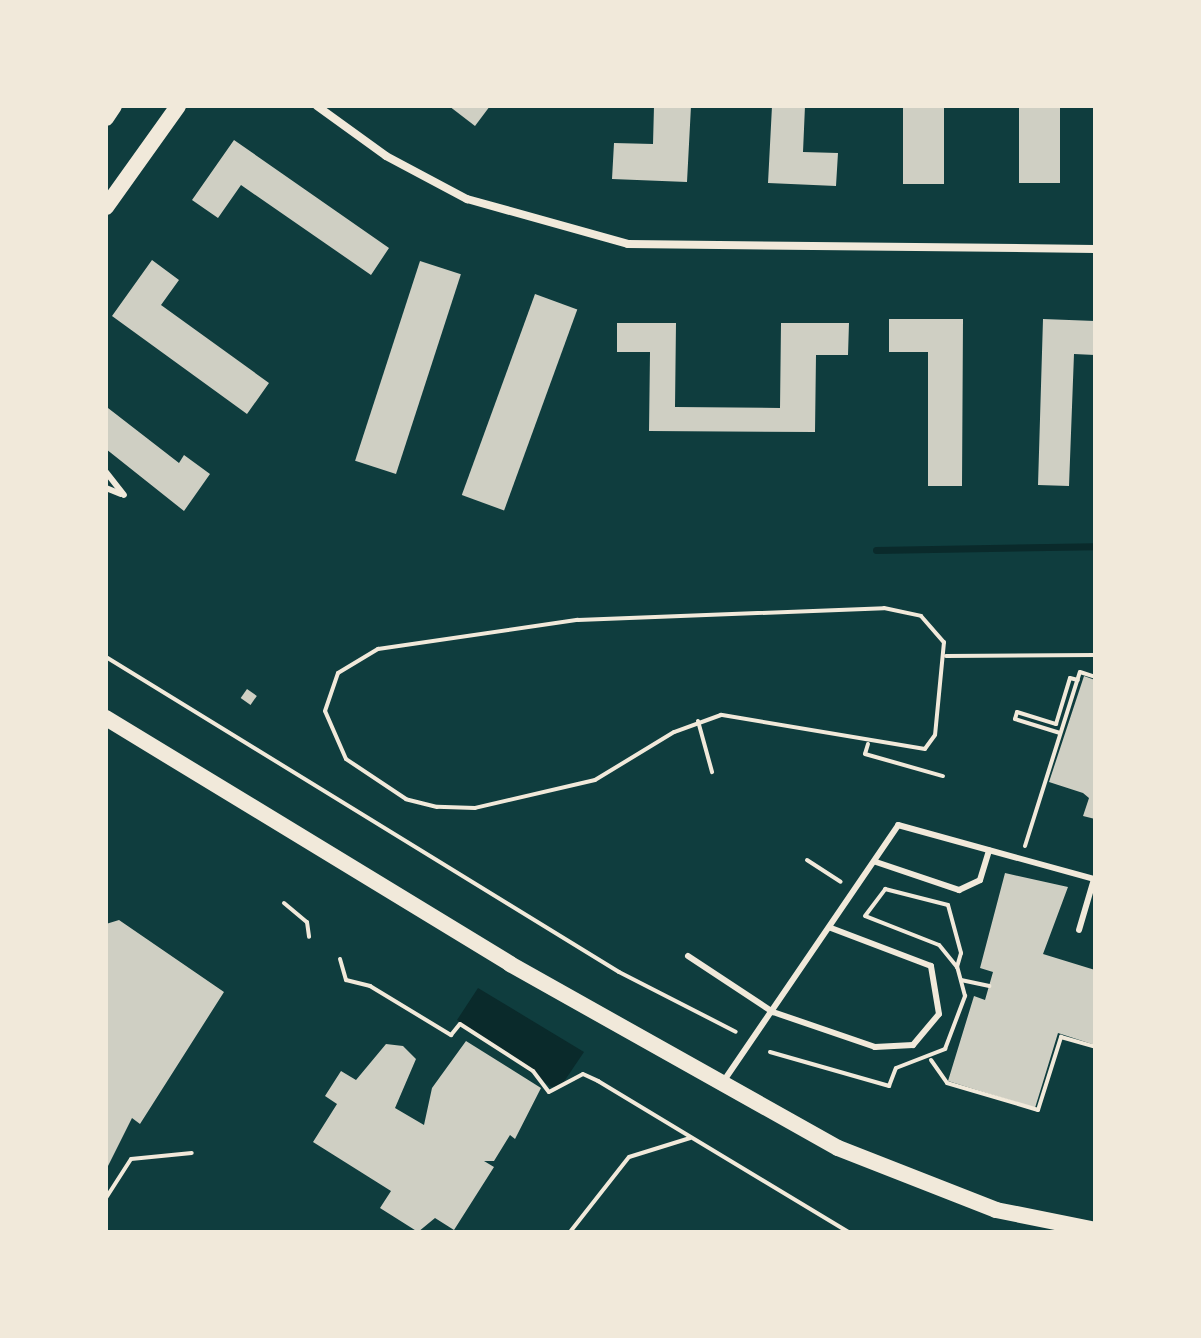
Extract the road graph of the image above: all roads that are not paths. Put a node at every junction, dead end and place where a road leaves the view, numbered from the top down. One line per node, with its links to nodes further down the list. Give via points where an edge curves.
1 (114, 106): 4 (main road)
2 (178, 106): 5 (main road)
3 (317, 106): 6 (street, via 386,156 467,199 628,244)
4 (106, 118)
5 (106, 207)
6 (1095, 249)
7 (106, 472): 8 (lane, via 124,495)
8 (106, 488)
9 (106, 718): 16 (main road)
10 (989, 850): 11 (lane, via 898,825); 11 (lane, via 980,880 959,890); 13 (lane, via 1094,879)
11 (876, 862): 12 (lane)
12 (831, 928): 15 (lane); 15 (lane, via 931,966 940,987 939,1014 928,1032 913,1045 875,1047)
13 (1079, 930)
14 (688, 956): 15 (lane)
15 (773, 1012): 16 (lane)
16 (722, 1084): 17 (main road, via 885,1171 996,1210)
17 (1095, 1230)

